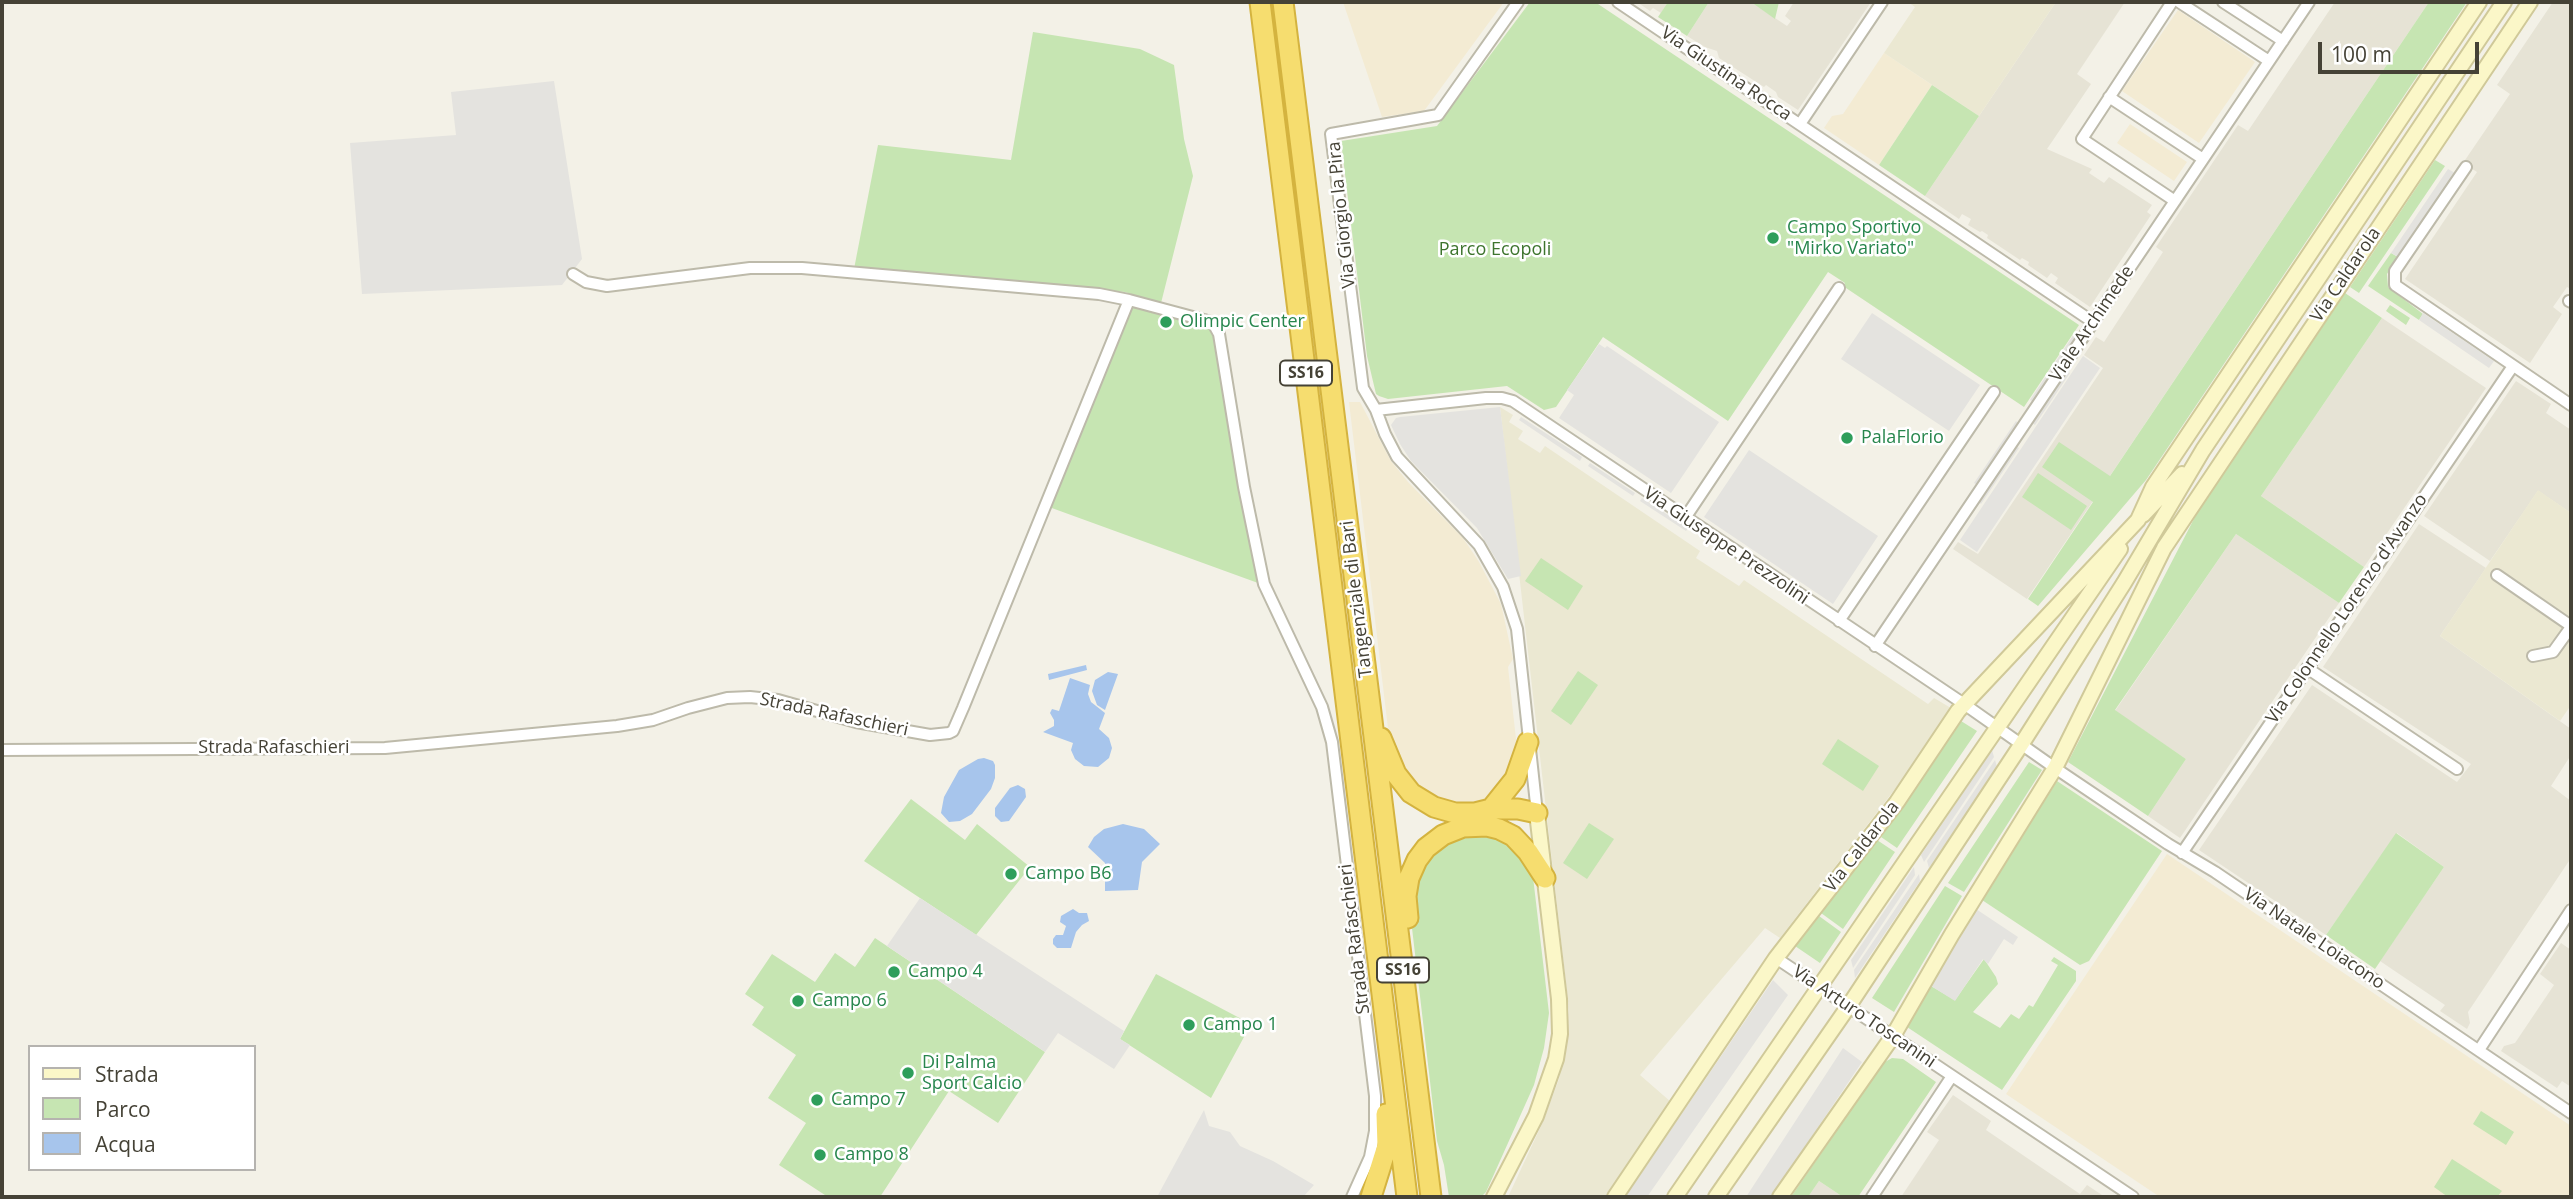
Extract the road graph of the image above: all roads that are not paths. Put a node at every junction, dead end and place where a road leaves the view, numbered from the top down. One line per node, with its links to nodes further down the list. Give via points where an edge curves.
1 (1260, 2): 57 (highway, Tangenziale di Bari / SS16)
2 (1283, 2): 40 (highway, Tangenziale di Bari / SS16)
3 (1518, 2): 27 (street, Via Giorgio la Pira, via 1438,116 1331,134 1363,388)
4 (1618, 2): 16 (street, Via Giustina Rocca)
5 (1882, 2): 16 (street, Via Giustina Rocca)
6 (2172, 2): 15 (street)
7 (2179, 2): 14 (street)
8 (2223, 2): 13 (street)
9 (2309, 2): 13 (street, Viale Archimede)
10 (2479, 2): 30 (street, Via Caldarola, via 2153,487)
11 (2504, 2): 28 (street, Via Caldarola)
12 (2530, 2): 31 (street, Via Caldarola)
13 (2283, 40): 14 (street, Viale Archimede)
14 (2269, 61): 17 (street, Viale Archimede)
15 (2109, 97): 17 (street); 19 (street, via 2082,139)
16 (1800, 124): 23 (street, Via Giustina Rocca)
17 (2203, 159): 19 (street, Viale Archimede)
18 (2466, 167): 24 (street, via 2395,271 2395,285)
19 (2175, 201): 23 (street, Viale Archimede)
20 (573, 274): 22 (street, Strada Rafaschieri, via 607,286 750,268 802,268)
21 (1839, 288): 29 (street)
22 (1129, 300): 44 (street, Strada Rafaschieri, via 953,732 930,735 750,697 727,698 617,726 385,748); 62 (street, Strada Rafaschieri, via 1204,320 1217,328 1264,584 1329,724 1375,1096 1370,1157)
23 (2093, 322): 36 (street, Viale Archimede)
24 (2513, 366): 26 (street); 38 (street, Via Colonnello Lorenzo d'Avanzo)
25 (1994, 392): 34 (street)
26 (2571, 405)
27 (1376, 410): 29 (street, Via Giuseppe Prezzolini, via 1507,399); 42 (street, via 1397,457 1479,545 1503,587 1517,628)
28 (2203, 450): 30 (street, Via Caldarola); 33 (street, Via Caldarola)
29 (1685, 518): 34 (street, Via Giuseppe Prezzolini)
30 (2137, 520): 39 (street, Via Caldarola); 41 (street, Via Caldarola)
31 (2164, 548): 33 (street, Via Caldarola); 45 (street, Via Caldarola)
32 (2497, 575): 35 (street)
33 (2124, 583): 43 (street, Via Caldarola)
34 (1839, 621): 36 (street, Via Giuseppe Prezzolini)
35 (2571, 626): 37 (street, via 2553,652)
36 (1875, 646): 39 (street, Via Giuseppe Prezzolini)
37 (2533, 656)
38 (2307, 668): 46 (street); 50 (street, Via Colonnello Lorenzo d'Avanzo)
39 (1964, 704): 41 (street, Via Giuseppe Prezzolini); 53 (street, Via Caldarola, via 1897,802)
40 (1370, 711): 47 (highway, via 1396,774 1411,793 1455,813); 56 (highway, Tangenziale di Bari / SS16)
41 (1997, 727): 43 (street, Via Giuseppe Prezzolini); 54 (street, Via Caldarola)
42 (1528, 742): 47 (highway, via 1515,779); 48 (street)
43 (2021, 745): 45 (street, Via Giuseppe Prezzolini); 55 (street, Via Caldarola)
44 (2, 750)
45 (2055, 768): 50 (street, Via Natale Loiacono); 58 (street, Via Caldarola)
46 (2458, 769)
47 (1491, 809): 48 (highway)
48 (1537, 813): 49 (highway, via 1521,825); 51 (street)
49 (1499, 829): 51 (highway, via 1513,836); 56 (highway, via 1463,827 1443,835 1417,860 1406,896 1412,960)
50 (2182, 853): 59 (street, Via Natale Loiacono)
51 (1545, 878): 66 (street, via 1560,1034 1535,1116)
52 (2571, 909): 59 (street)
53 (1776, 958): 54 (street, Via Arturo Toscanini); 67 (street, Via Caldarola)
54 (1820, 986): 55 (street, Via Arturo Toscanini); 68 (street, Via Caldarola)
55 (1848, 1007): 58 (street, Via Arturo Toscanini); 69 (street, Via Caldarola)
56 (1410, 1027): 65 (highway, Tangenziale di Bari / SS16)
57 (1388, 1029): 63 (highway, via 1387,1146); 64 (highway, Tangenziale di Bari / SS16)
58 (1893, 1036): 60 (street, Via Arturo Toscanini); 70 (street, Via Caldarola)
59 (2479, 1050): 61 (street, Via Natale Loiacono)
60 (1952, 1076): 71 (street, Via Arturo Toscanini); 72 (street, Via Arturo Toscanini)
61 (2571, 1113)
62 (1352, 1197)
63 (1371, 1197)
64 (1407, 1197)
65 (1431, 1197)
66 (1494, 1197)
67 (1615, 1197)
68 (1675, 1197)
69 (1716, 1197)
70 (1780, 1197)
71 (1872, 1197)
72 (2133, 1197)

